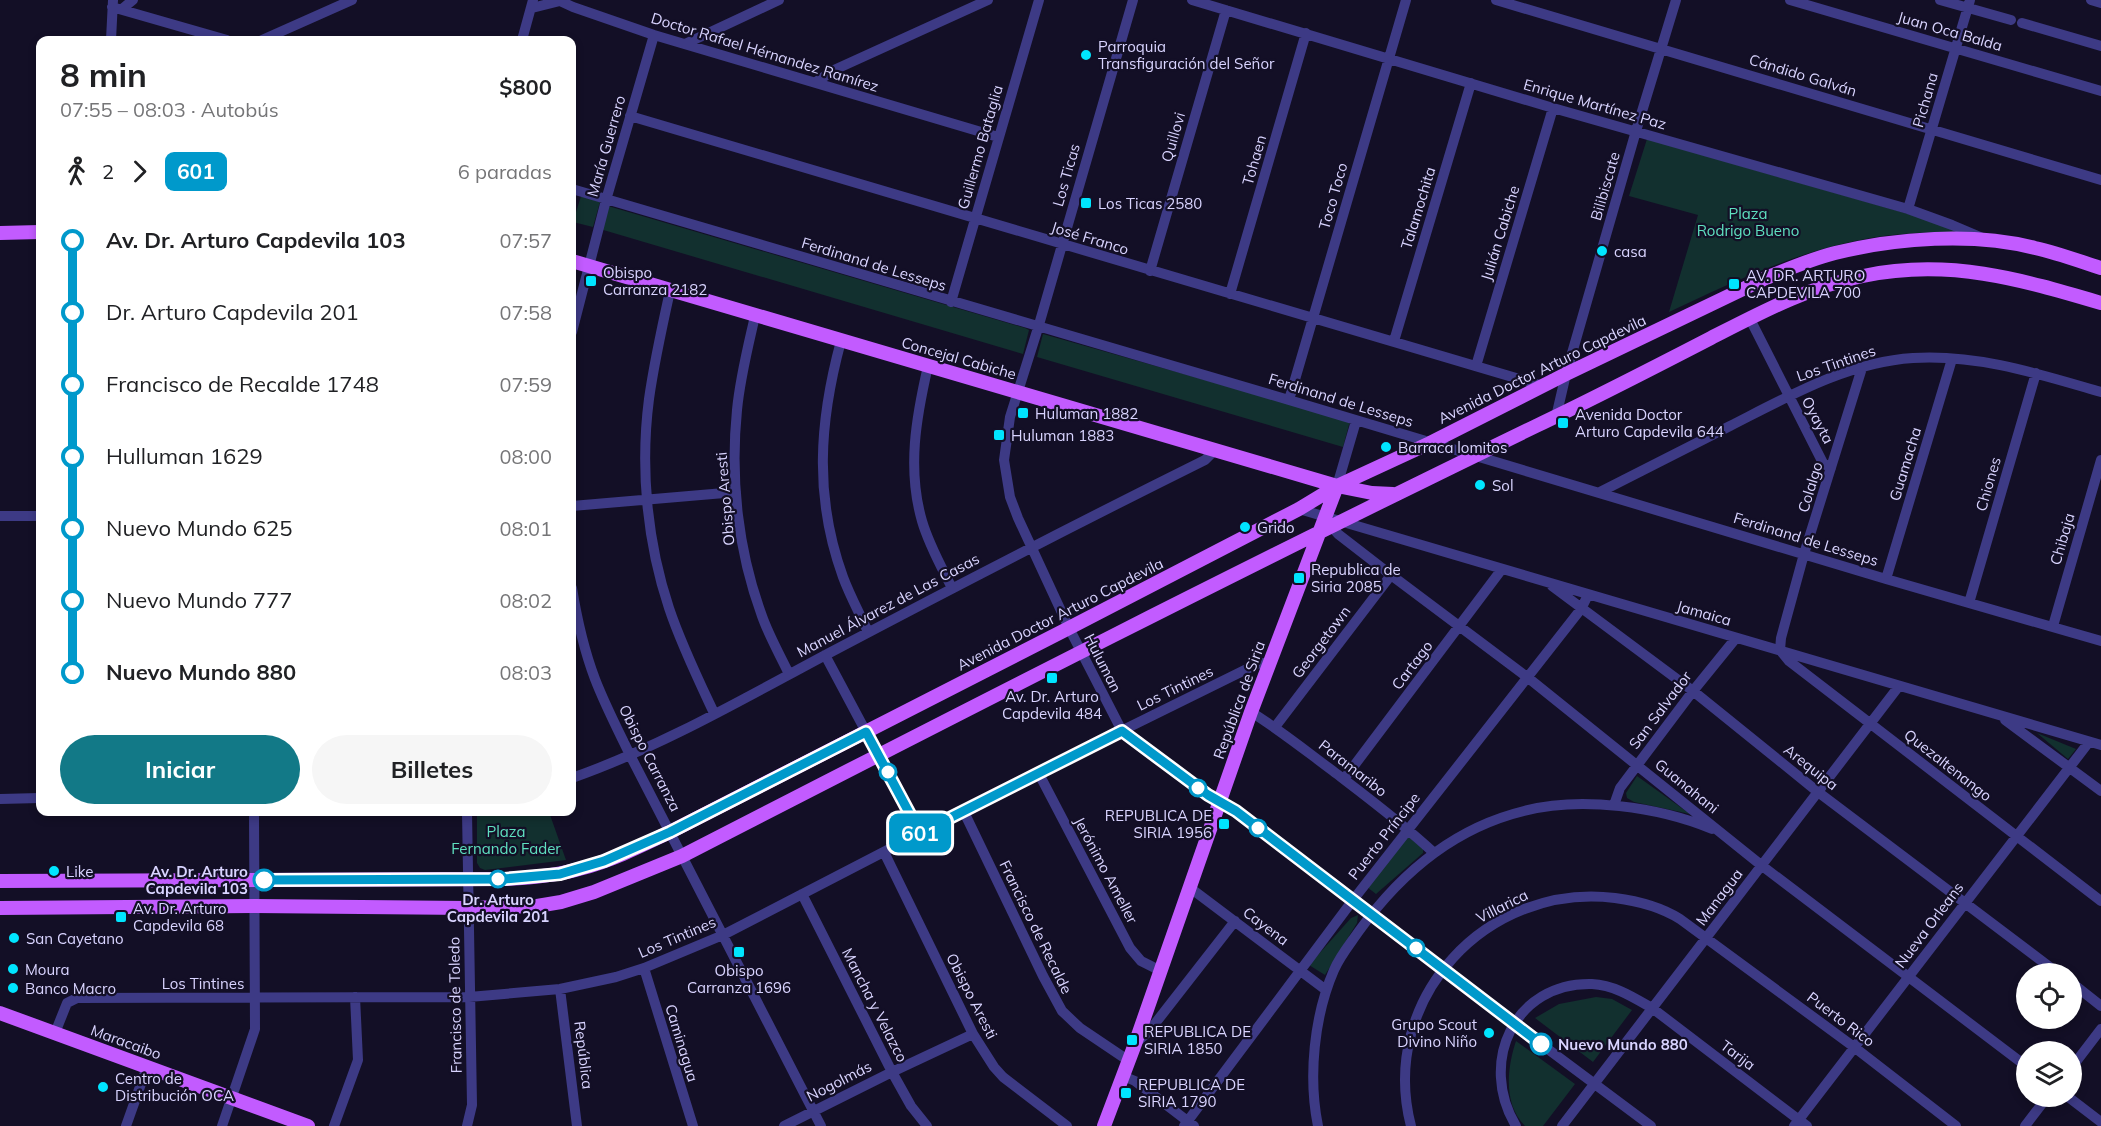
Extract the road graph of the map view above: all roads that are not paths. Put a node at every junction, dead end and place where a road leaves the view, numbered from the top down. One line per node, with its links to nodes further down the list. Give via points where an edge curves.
1 (133, 0): 18 (street)
2 (352, 0): 26 (street)
3 (779, 0): 28 (street)
4 (988, 0): 33 (street, via 834,70)
5 (1039, 0): 40 (street, Guillermo Bataglia)
6 (1133, 0): 49 (street, Los Ticas)
7 (1192, 0): 19 (street, Enrique Martínez Paz)
8 (1406, 0): 32 (street, Toco Toco)
9 (1496, 0): 30 (street, Cándido Galván)
10 (1676, 0): 30 (street, Bilibiscate)
11 (1790, 0): 31 (street, Juan Oca Balda)
12 (1940, 0): 17 (street)
13 (2091, 0): 15 (street)
14 (561, 1): 16 (street, Doctor Rafael Hérnandez Ramírez); 23 (street, Doctor Rafael Hérnandez Ramírez)
15 (2101, 3)
16 (533, 4): 27 (street)
17 (1969, 4): 20 (street); 31 (street, Pichana)
18 (116, 5): 24 (street); 25 (street)
19 (1226, 10): 22 (street, Enrique Martínez Paz); 53 (street, Quillovi)
20 (2011, 20)
21 (2022, 23): 29 (street)
22 (1306, 33): 32 (street, Enrique Martínez Paz); 55 (street, Tohaen)
23 (654, 35): 28 (street, Doctor Rafael Hérnandez Ramírez); 37 (street, María Guerrero)
24 (112, 36)
25 (214, 36)
26 (271, 36)
27 (523, 36)
28 (685, 44): 33 (street, Doctor Rafael Hérnandez Ramírez)
29 (2101, 46)
30 (1662, 48): 38 (street, Cándido Galván); 39 (street, Bilibiscate)
31 (1956, 48): 35 (street, Juan Oca Balda); 38 (street, Pichana)
32 (1389, 58): 34 (street, Enrique Martínez Paz); 60 (street, Toco Toco)
33 (816, 82): 40 (street, Doctor Rafael Hérnandez Ramírez)
34 (1471, 83): 36 (street, Enrique Martínez Paz); 64 (street, Talamochita)
35 (2101, 91)
36 (1553, 108): 39 (street, Enrique Martínez Paz); 67 (street, Julián Cabiche)
37 (630, 116): 43 (street, María Guerrero); 45 (street, José Franco)
38 (1932, 130): 41 (street, Cándido Galván); 44 (street, Pichana)
39 (1636, 132): 44 (street, Enrique Martínez Paz); 70 (street, Bilibiscate)
40 (998, 137): 45 (street, Guillermo Bataglia)
41 (2101, 180)
42 (576, 190): 43 (street, Ferdinand de Lesseps)
43 (606, 200): 51 (street, María Guerrero); 56 (street, Ferdinand de Lesseps)
44 (1908, 209): 48 (street, Enrique Martínez Paz)
45 (975, 219): 49 (street, José Franco); 56 (street, Guillermo Bataglia)
46 (36, 232): 47 (main road)
47 (0, 233)
48 (1988, 241): 52 (main road, Avenida Doctor Arturo Capdevila, via 2035,248); 70 (main road, Avenida Doctor Arturo Capdevila, via 1911,241 1834,253 1766,278)
49 (1061, 244): 53 (street, José Franco); 62 (street, Los Ticas)
50 (576, 262): 51 (main road, Concejal Cabiche)
51 (587, 266): 54 (main road, Concejal Cabiche); 58 (street)
52 (2101, 268)
53 (1150, 271): 55 (street, José Franco)
54 (670, 291): 59 (main road, Concejal Cabiche); 87 (street, via 648,402)
55 (1230, 294): 60 (street, José Franco)
56 (951, 302): 62 (street, Ferdinand de Lesseps)
57 (2101, 303): 61 (main road, via 2001,275 1923,269 1892,271 1832,284)
58 (576, 314)
59 (755, 315): 63 (main road, Concejal Cabiche); 84 (street, Obispo Aresti, via 737,409)
60 (1313, 318): 64 (street, José Franco); 75 (street, Toco Toco)
61 (1750, 319): 74 (street, Oyayta); 76 (main road)
62 (1038, 328): 73 (street, Los Ticas); 75 (street, Ferdinand de Lesseps)
63 (841, 341): 66 (main road, Concejal Cabiche); 107 (street, via 825,416 824,490 837,560)
64 (1394, 341): 67 (street, José Franco)
65 (1952, 358): 68 (street, Los Tintines, via 1894,360); 69 (street, Los Tintines); 97 (street, Guamacha)
66 (928, 366): 73 (main road, Concejal Cabiche); 99 (street, via 916,423 916,496 927,536)
67 (1476, 366): 71 (street, José Franco)
68 (1863, 368): 74 (street, Los Tintines); 82 (street, Colalgo)
69 (2036, 373): 72 (street, Los Tintines); 101 (street, Chiones)
70 (1566, 374): 71 (main road, Avenida Doctor Arturo Capdevila); 76 (street, Bilibiscate)
71 (1543, 386): 78 (main road, Avenida Doctor Arturo Capdevila)
72 (2101, 392)
73 (1017, 393): 79 (main road, Concejal Cabiche); 93 (street, Huluman, via 1005,460 1010,497)
74 (1788, 396): 82 (street, Oyayta, via 1823,463); 85 (street, Los Tintines)
75 (1289, 400): 77 (street, Ferdinand de Lesseps)
76 (1556, 417): 80 (main road)
77 (1356, 421): 78 (street, Ferdinand de Lesseps); 83 (street, República de Siria)
78 (1430, 443): 80 (street, Ferdinand de Lesseps); 83 (main road, Avenida Doctor Arturo Capdevila)
79 (1214, 451): 83 (main road, Concejal Cabiche); 93 (street, Manuel Álvarez de Las Casas, via 1204,460)
80 (1474, 456): 85 (street, Ferdinand de Lesseps); 86 (main road)
81 (2101, 460): 104 (street, Chibaja)
82 (1831, 468): 94 (street, Colalgo)
83 (1337, 486): 86 (main road, Concejal Cabiche); 89 (main road, Avenida Doctor Arturo Capdevila); 92 (main road, República de Siria)
84 (736, 492): 87 (street); 114 (street, Obispo Aresti, via 743,549 752,582)
85 (1600, 492): 94 (street, Ferdinand de Lesseps)
86 (1398, 494): 92 (main road)
87 (647, 501): 88 (street); 119 (street, via 669,607)
88 (576, 506)
89 (1299, 509): 92 (street, Jamaica); 106 (main road, Avenida Doctor Arturo Capdevila)
90 (0, 516): 91 (street)
91 (36, 516)
92 (1329, 524): 95 (street, Jamaica); 96 (street, Guanahani); 111 (main road); 113 (main road, República de Siria)
93 (1031, 546): 99 (street, Manuel Álvarez de Las Casas); 106 (street, Huluman)
94 (1804, 554): 97 (street, Ferdinand de Lesseps); 110 (street, Colalgo)
95 (1502, 569): 98 (street, Jamaica); 105 (street, Cartago)
96 (1391, 575): 105 (street, Guanahani); 122 (street, Georgetown)
97 (1886, 579): 101 (street, Ferdinand de Lesseps)
98 (1546, 582): 100 (street, Jamaica); 103 (street, Arequipa)
99 (952, 588): 107 (street, Manuel Álvarez de Las Casas)
100 (1588, 595): 103 (street, Puerto Príncipe); 108 (street, Jamaica)
101 (1969, 603): 104 (street, Ferdinand de Lesseps)
102 (576, 607): 127 (street, Obispo Carranza, via 595,678)
103 (1581, 609): 115 (street, Puerto Príncipe); 117 (street, Arequipa)
104 (2053, 626): 109 (street, Ferdinand de Lesseps)
105 (1460, 627): 115 (street, Guanahani); 133 (street, Cartago)
106 (1069, 628): 111 (street, Huluman); 124 (main road, Avenida Doctor Arturo Capdevila)
107 (868, 632): 112 (street, Manuel Álvarez de Las Casas)
108 (1736, 638): 110 (street, Jamaica); 117 (street, San Salvador)
109 (2101, 641)
110 (1780, 650): 116 (street, Jamaica); 121 (street, Quezaltenango)
111 (1081, 652): 123 (street, Huluman); 128 (main road)
112 (825, 655): 114 (street, Manuel Álvarez de Las Casas); 124 (street)
113 (1271, 662): 118 (main road, República de Siria); 123 (street, Los Tintines, via 1257,664)
114 (789, 674): 119 (street, Manuel Álvarez de Las Casas)
115 (1527, 677): 129 (street, Guanahani); 143 (street, Puerto Príncipe)
116 (1899, 686): 120 (street, Jamaica); 121 (street, Managua)
117 (1693, 691): 129 (street, San Salvador); 135 (street, Arequipa)
118 (1251, 712): 122 (street, Paramaribo); 138 (main road, República de Siria)
119 (714, 713): 127 (street, Manuel Álvarez de Las Casas)
120 (2000, 716): 125 (street, Jamaica); 130 (street)
121 (1870, 724): 135 (street, Managua); 147 (street, Quezaltenango)
122 (1275, 727): 133 (street, Paramaribo)
123 (1122, 731): 131 (street, Los Tintines); 138 (street, Huluman)
124 (866, 732): 128 (street); 144 (main road, Avenida Doctor Arturo Capdevila)
125 (2089, 742): 126 (street, Jamaica); 130 (street, Nueva Orleans)
126 (2101, 745)
127 (630, 755): 132 (street, Manuel Álvarez de Las Casas); 144 (street, Obispo Carranza)
128 (879, 755): 145 (street); 150 (main road)
129 (1638, 765): 139 (street, San Salvador, via 1617,794); 146 (street, Guanahani)
130 (2069, 767): 134 (street); 147 (street, Nueva Orleans)
131 (1038, 772): 140 (street, Los Tintines); 170 (street, Jerónimo Ameller, via 1130,948 1141,961)
132 (576, 776)
133 (1344, 779): 143 (street, Paramaribo)
134 (2101, 791)
135 (1818, 792): 151 (street, Managua); 159 (street, Arequipa)
136 (36, 798): 137 (street)
137 (0, 799)
138 (1219, 801): 155 (main road, República de Siria); 157 (street, Huluman)
139 (1614, 805): 146 (street, via 1680,818); 149 (street, via 1525,810 1497,819)
140 (964, 812): 145 (street, Los Tintines); 190 (street, Francisco de Recalde, via 1062,1011)
141 (254, 816): 152 (street)
142 (467, 816): 153 (street, Francisco de Toledo)
143 (1408, 830): 149 (street, Paramaribo); 157 (street, Puerto Príncipe)
144 (670, 832): 150 (street, Obispo Carranza); 153 (main road, Avenida Doctor Arturo Capdevila, via 581,869 536,878)
145 (920, 833): 148 (street, Los Tintines)
146 (1723, 834): 151 (street, Guanahani)
147 (2016, 836): 158 (street, Quezaltenango); 159 (street, Nueva Orleans)
148 (884, 852): 156 (street, Los Tintines); 185 (street, Obispo Aresti)
149 (1433, 852): 163 (street)
150 (682, 856): 162 (main road, via 561,902); 165 (street, Obispo Carranza)
151 (1761, 865): 166 (street, Managua); 172 (street, Guanahani)
152 (254, 880): 153 (main road, Avenida Doctor Arturo Capdevila); 154 (main road, Avenida Doctor Arturo Capdevila); 160 (street)
153 (468, 880): 162 (street, Francisco de Toledo)
154 (0, 881)
155 (1189, 887): 164 (street, Cayena); 170 (main road, República de Siria)
156 (802, 894): 165 (street, Los Tintines); 192 (street, Mancha y Velazco)
157 (1353, 900): 163 (street, Huluman); 171 (street, Puerto Príncipe)
158 (2101, 901)
159 (1966, 902): 167 (street, Arequipa); 172 (street, Nueva Orleans)
160 (254, 906): 161 (main road); 162 (main road); 178 (street)
161 (0, 908)
162 (468, 908): 177 (street, Francisco de Toledo)
163 (1371, 914): 169 (street, Huluman); 174 (street, via 1335,967)
164 (1235, 921): 171 (street, Cayena); 186 (street)
165 (723, 935): 168 (street, Los Tintines); 198 (street, Obispo Carranza)
166 (1707, 938): 169 (street, Villarica, via 1670,912 1653,906 1596,896 1566,898 1520,910 1495,923); 180 (street, Managua); 187 (street, Puerto Rico)
167 (2045, 963)
168 (644, 968): 173 (street, Los Tintines); 208 (street, Caminagua)
169 (1443, 968): 182 (street, Huluman); 215 (street, Villarica, via 1415,1020 1407,1053 1405,1088)
170 (1159, 970): 186 (main road, República de Siria)
171 (1300, 971): 174 (street, Cayena); 200 (street, Puerto Príncipe)
172 (1908, 977): 187 (street, Nueva Orleans); 189 (street, Guanahani)
173 (560, 989): 177 (street, Los Tintines); 207 (street, República)
174 (1326, 990): 214 (street, via 1314,1066)
175 (2082, 991): 179 (street)
176 (355, 997): 177 (street, Los Tintines); 178 (street, Los Tintines); 205 (street, via 357,1060)
177 (469, 997): 206 (street, Francisco de Toledo, via 472,1106)
178 (255, 998): 184 (street, Los Tintines, via 77,998 67,1003); 195 (street, via 254,1038)
179 (2101, 1006)
180 (1652, 1008): 182 (street, Tarija, via 1609,986 1571,986 1534,1001); 194 (street, Managua); 201 (street, Tarija)
181 (0, 1013): 184 (main road, Maracaibo)
182 (1513, 1023): 194 (street, Huluman); 216 (street, via 1500,1070 1507,1107)
183 (2101, 1029): 188 (street)
184 (55, 1034): 191 (main road, Maracaibo)
185 (974, 1034): 192 (street, Nogolmás); 212 (street, Obispo Aresti, via 1003,1077)
186 (1135, 1044): 190 (main road, República de Siria)
187 (1854, 1047): 201 (street, Nueva Orleans); 219 (street, Puerto Rico)
188 (2082, 1053)
189 (2016, 1058)
190 (1129, 1061): 193 (main road, República de Siria)
191 (147, 1067): 195 (main road, Maracaibo); 202 (street)
192 (892, 1072): 198 (street, Nogolmás); 211 (street, Mancha y Velazco)
193 (1124, 1076): 200 (street); 213 (main road, República de Siria)
194 (1595, 1084): 217 (street, Managua); 218 (street, Huluman)
195 (232, 1098): 203 (street); 204 (main road, Maracaibo)
196 (2040, 1107): 220 (street)
197 (2081, 1107): 199 (street)
198 (813, 1111): 209 (street, Nogolmás); 210 (street, Obispo Carranza)
199 (2101, 1122)
200 (1188, 1124)
201 (1800, 1124)
202 (126, 1126)
203 (222, 1126)
204 (308, 1126)
205 (334, 1126)
206 (467, 1126)
207 (577, 1126)
208 (693, 1126)
209 (784, 1126)
210 (821, 1126)
211 (927, 1126)
212 (1067, 1126)
213 (1104, 1126)
214 (1318, 1126)
215 (1411, 1126)
216 (1516, 1126)
217 (1562, 1126)
218 (1651, 1126)
219 (1956, 1126)
220 (2025, 1126)

